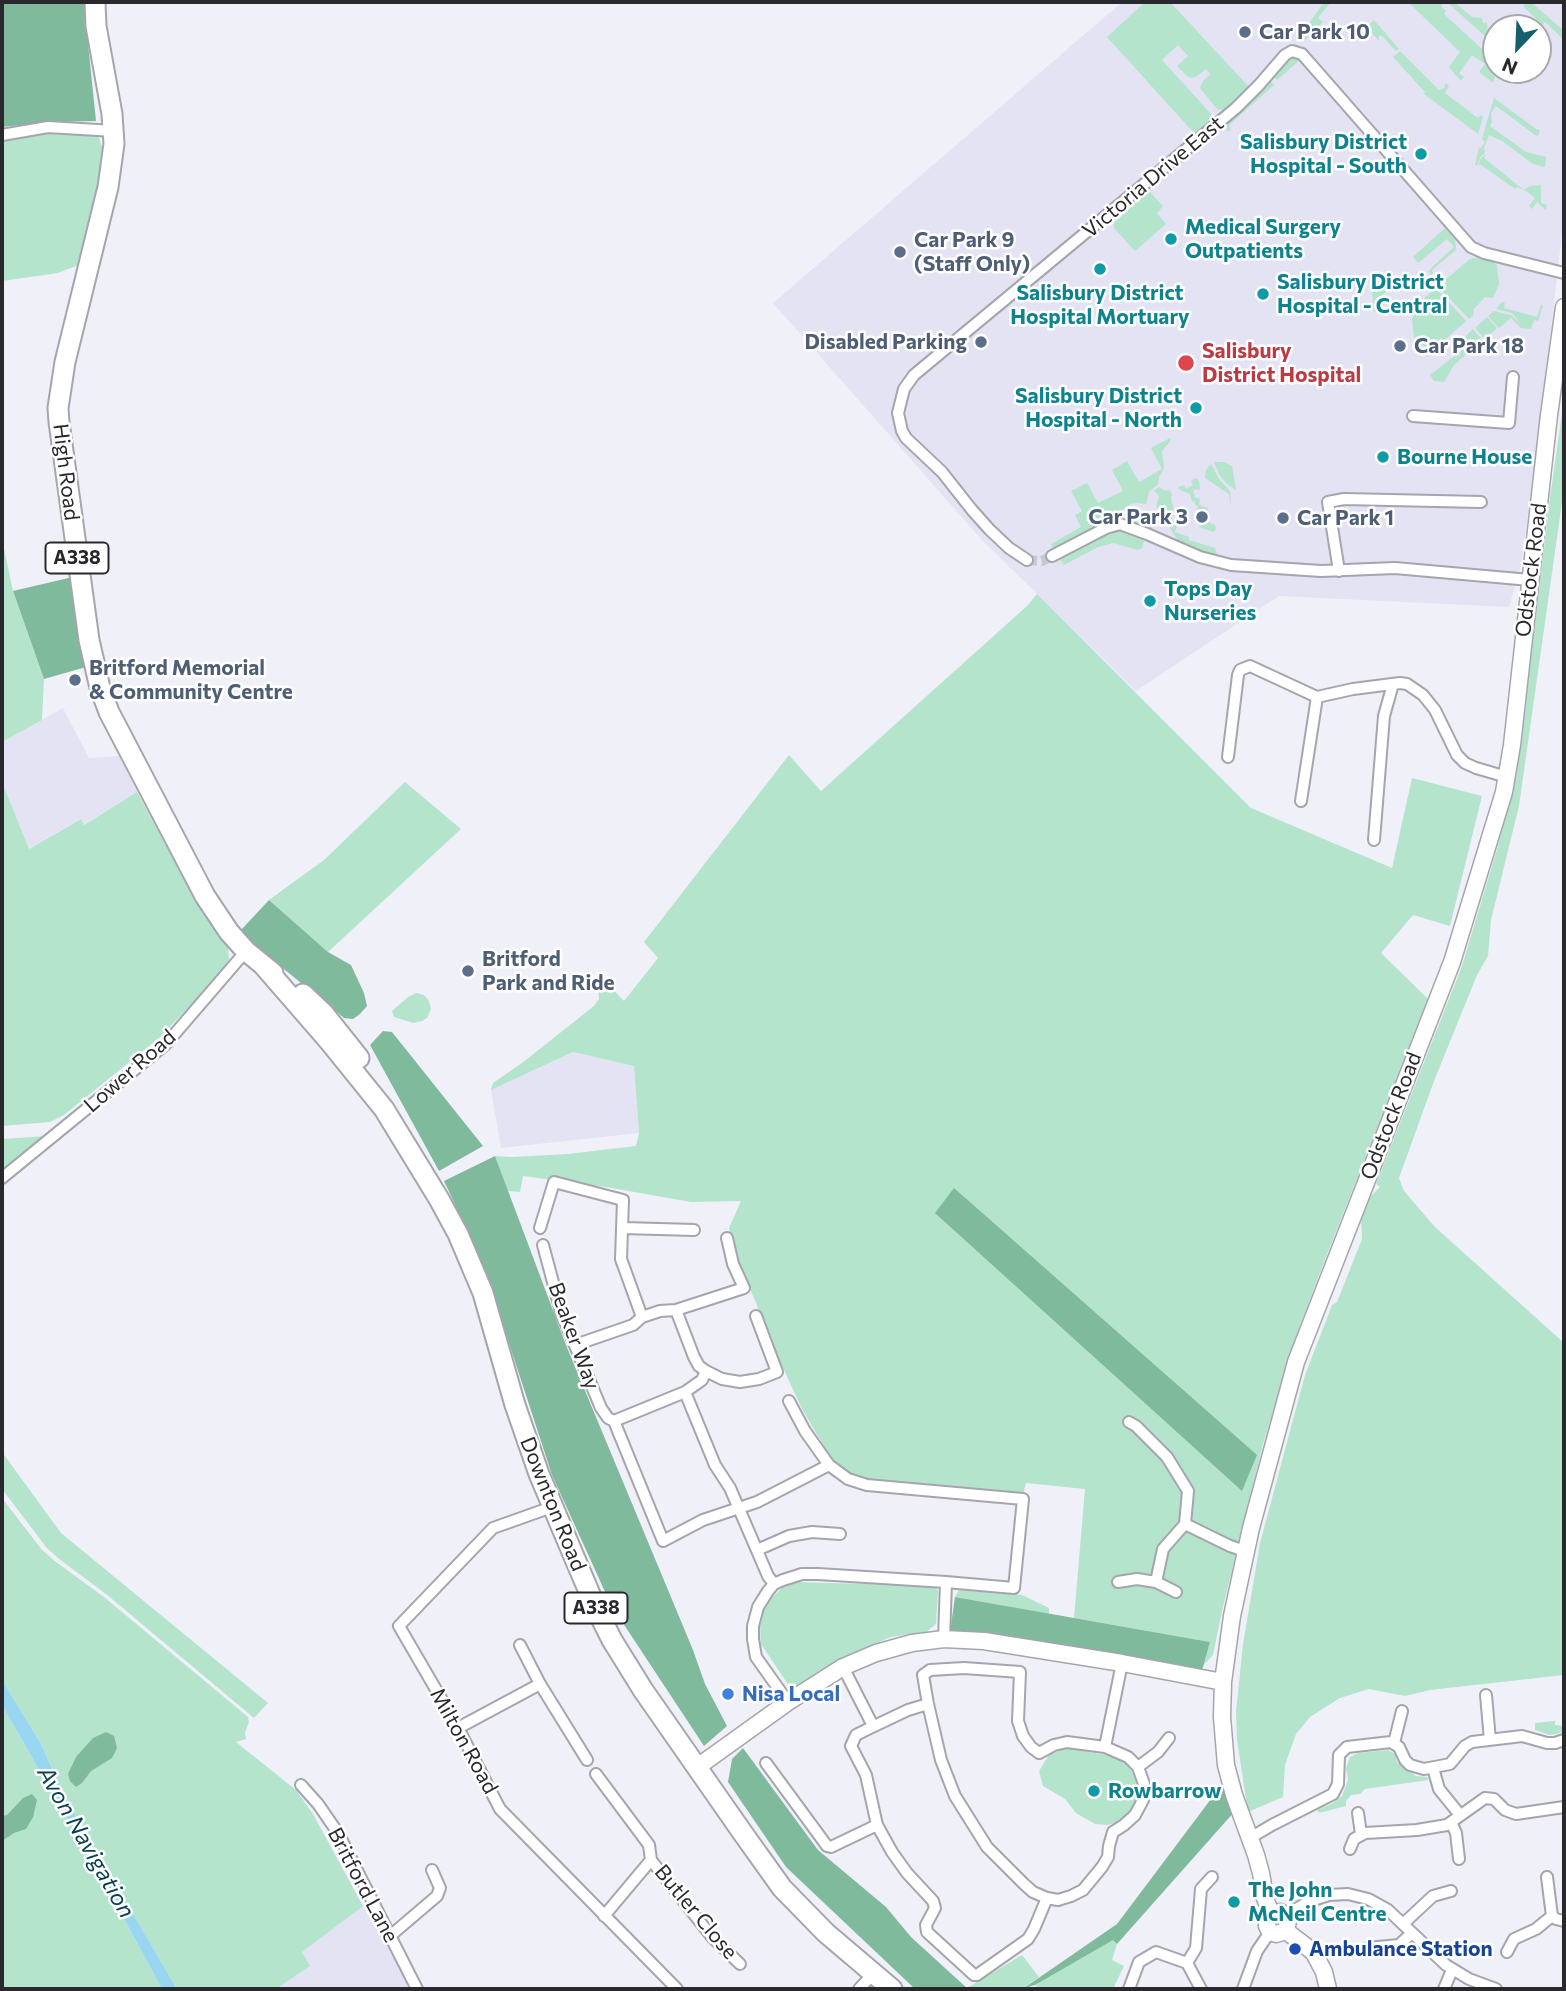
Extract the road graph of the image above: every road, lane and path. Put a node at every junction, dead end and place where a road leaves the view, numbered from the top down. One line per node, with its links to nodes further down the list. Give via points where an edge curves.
1 (95, 2): 2 (highway, High Road / A338)
2 (114, 131): 3 (street, via 48,127); 19 (highway, High Road / A338, via 108,187 58,408 89,640 100,688 134,764 205,896)
3 (2, 135)
4 (1564, 273): 10 (street, Victoria Drive East, via 1471,247 1302,54 1292,51 1284,55 1236,108 914,375 904,389 898,413 906,439 942,472 999,539)
5 (1564, 307): 12 (street, Odstock Road)
6 (1513, 377): 7 (street, via 1509,423)
7 (1413, 416)
8 (1481, 502): 11 (street, via 1328,502)
9 (1052, 556): 11 (street, via 1120,524 1213,562)
10 (1027, 560)
11 (1339, 571): 12 (street, via 1406,568)
12 (1530, 580): 16 (street, Odstock Road)
13 (1393, 684): 14 (street); 16 (street, via 1407,684 1423,695 1465,763); 18 (street, via 1384,716)
14 (1317, 696): 15 (street, via 1254,667 1240,670); 17 (street)
15 (1228, 757)
16 (1507, 777): 43 (street, Odstock Road, via 1451,962 1296,1362)
17 (1301, 801)
18 (1374, 840)
19 (246, 951): 20 (street, Lower Road, via 166,1044); 38 (highway, Downton Road / A338, via 263,965 384,1109 439,1199 475,1272 521,1424)
20 (2, 1178)
21 (540, 1228): 22 (street, via 554,1182 623,1200)
22 (623, 1228): 23 (street); 30 (street, via 621,1259)
23 (694, 1230)
24 (727, 1238): 26 (street)
25 (543, 1245): 31 (street, Beaker Way)
26 (744, 1288): 27 (street); 28 (street)
27 (750, 1300)
28 (676, 1310): 30 (street); 32 (street, via 694,1357)
29 (756, 1316): 32 (street, via 777,1374 740,1382)
30 (642, 1317): 31 (street, via 633,1325)
31 (575, 1346): 35 (street, Beaker Way, via 601,1408)
32 (706, 1371): 33 (street, via 702,1380)
33 (685, 1392): 35 (street); 39 (street, via 715,1465)
34 (789, 1401): 37 (street)
35 (614, 1421): 39 (street, Beaker Way, via 663,1541)
36 (1132, 1427): 40 (street, via 1167,1457 1188,1491)
37 (829, 1465): 39 (street); 44 (street, via 848,1479 867,1485 1023,1499 1014,1588)
38 (552, 1507): 60 (street, Milton Road, via 493,1528 399,1626); 69 (highway, Downton Road / A338, via 612,1640)
39 (739, 1508): 42 (street)
40 (1185, 1524): 43 (street); 46 (street, via 1163,1549)
41 (840, 1534): 42 (street, via 789,1536)
42 (757, 1550): 47 (street)
43 (1245, 1551): 53 (street, Odstock Road)
44 (946, 1582): 47 (street, via 810,1574); 49 (street)
45 (1118, 1582): 46 (street)
46 (1156, 1583): 48 (street)
47 (774, 1584): 56 (street, via 758,1607 752,1639 756,1657)
48 (1176, 1592)
49 (944, 1639): 51 (street); 52 (street, via 894,1647)
50 (520, 1645): 54 (street)
51 (1122, 1663): 53 (street); 65 (street)
52 (843, 1667): 56 (street); 59 (street)
53 (1223, 1682): 78 (street, Odstock Road, via 1226,1765)
54 (540, 1684): 60 (street); 66 (street)
55 (1486, 1695): 62 (street)
56 (788, 1702): 69 (street)
57 (928, 1704): 59 (street); 65 (street, via 923,1675 930,1670 1020,1672 1018,1721 1031,1747 1039,1753 1067,1742); 86 (street, via 941,1760 956,1798 987,1847 1033,1892)
58 (1402, 1711): 64 (street)
59 (873, 1726): 76 (street, via 856,1735 851,1746 866,1774)
60 (458, 1728): 87 (street, Milton Road, via 500,1809)
61 (1169, 1738): 68 (street)
62 (1490, 1740): 63 (street, via 1522,1736 1551,1743); 70 (street, via 1470,1743 1452,1763)
63 (1564, 1740)
64 (1394, 1743): 70 (street, via 1410,1765); 78 (street, via 1344,1748 1333,1794)
65 (1105, 1747): 68 (street)
66 (587, 1760)
67 (766, 1763): 76 (street, via 827,1846)
68 (1138, 1767): 86 (street, via 1143,1800 1135,1815 1113,1832 1108,1857 1083,1890 1058,1900)
69 (696, 1768): 99 (highway, Downton Road / A338, via 782,1888)
70 (1433, 1768): 75 (street)
71 (596, 1774): 81 (street, Butler Close, via 649,1845)
72 (301, 1785): 93 (street, Britford Lane, via 338,1833)
73 (1564, 1807): 75 (street, via 1516,1814 1485,1798)
74 (1358, 1814): 77 (street)
75 (1456, 1819): 77 (street, via 1443,1826); 80 (street)
76 (877, 1825): 86 (street, via 894,1855 933,1901 927,1932 974,1975 1028,1939)
77 (1361, 1834): 79 (street)
78 (1250, 1838): 90 (street, Odstock Road, via 1265,1898)
79 (1350, 1849)
80 (1459, 1859)
81 (651, 1860): 87 (street, Butler Close); 97 (street, Butler Close, via 712,1937)
82 (432, 1870): 93 (street, via 440,1888 437,1896)
83 (1212, 1877): 96 (street, via 1201,1889 1196,1948)
84 (1547, 1877): 88 (street)
85 (1451, 1891): 91 (street, via 1433,1896)
86 (1047, 1898)
87 (604, 1916): 101 (street, Milton Road)
88 (1552, 1916): 89 (street); 95 (street, via 1514,1939)
89 (1564, 1921)
90 (1278, 1923): 91 (street, via 1322,1896 1342,1893 1380,1904); 106 (street, via 1257,1951); 107 (street, via 1314,1953)
91 (1403, 1924): 92 (street)
92 (1412, 1933): 94 (street, via 1399,1945); 98 (street)
93 (390, 1936): 100 (street, Britford Lane)
94 (1368, 1948)
95 (1507, 1952)
96 (1186, 1963): 104 (street, via 1156,1952 1139,1962); 105 (street)
97 (740, 1964)
98 (1452, 1970): 108 (street); 109 (street)
99 (874, 1973): 102 (street); 103 (highway, Downton Road / A338)
100 (417, 1989)
101 (677, 1989)
102 (859, 1989)
103 (892, 1989)
104 (1129, 1989)
105 (1201, 1989)
106 (1243, 1989)
107 (1328, 1989)
108 (1444, 1989)
109 (1496, 1989)

